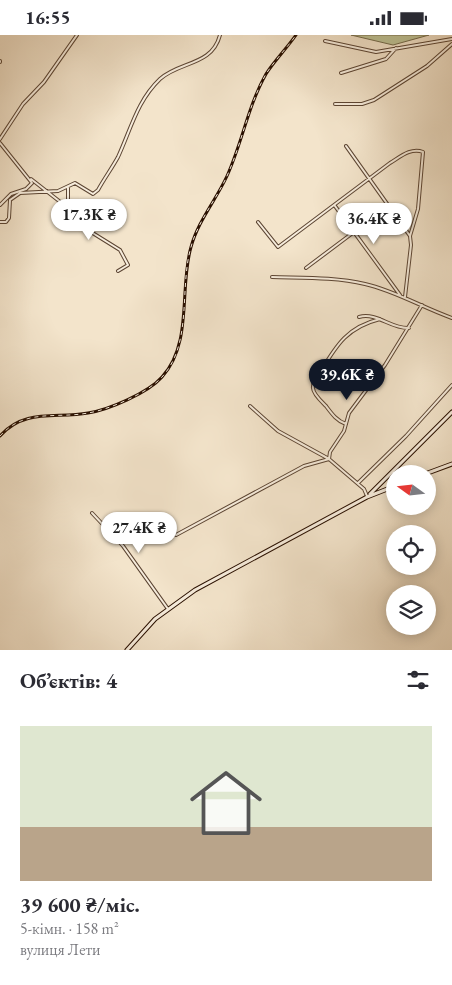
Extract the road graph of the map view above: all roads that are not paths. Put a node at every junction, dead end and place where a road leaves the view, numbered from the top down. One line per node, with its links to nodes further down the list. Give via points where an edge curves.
1 (77, 35): 9 (street, via 44,82 23,105)
2 (220, 35): 13 (street, via 208,55 196,63 167,73 142,100 118,157 98,190 93,194 75,183)
3 (452, 39): 6 (street)
4 (325, 41): 6 (street, via 376,52)
5 (452, 44): 8 (street, via 427,67 374,100 362,104)
6 (396, 48): 7 (street, via 386,59)
7 (342, 73)
8 (335, 104)
9 (0, 141): 11 (street)
10 (346, 146): 12 (street)
11 (31, 179): 14 (street); 15 (street, via 29,187 11,194)
12 (370, 179): 16 (street); 21 (street); 21 (street, via 406,153 423,152 418,209)
13 (68, 187): 14 (street); 17 (street)
14 (49, 192): 17 (street); 18 (street, via 16,195 8,205 9,218)
15 (0, 205)
16 (334, 206): 19 (street, via 278,247); 20 (street)
17 (68, 208): 23 (street, via 83,227 120,250 128,265)
18 (0, 222)
19 (258, 222)
20 (354, 232): 22 (street); 25 (street)
21 (410, 236): 26 (street)
22 (306, 268)
23 (118, 271)
24 (272, 277): 25 (street, via 338,279)
25 (400, 295): 26 (street)
26 (405, 297): 27 (street)
27 (422, 305): 29 (street); 31 (street)
28 (359, 317): 30 (street, via 369,315)
29 (452, 318)
30 (380, 319): 31 (street); 35 (street, via 349,334 327,358 314,384 313,389 320,399)
31 (409, 327): 35 (street, via 349,413)
32 (452, 385): 41 (street)
33 (250, 406): 36 (street, via 277,430)
34 (452, 412): 38 (main road)
35 (346, 425): 36 (street)
36 (329, 459): 41 (street); 45 (street, via 304,465)
37 (452, 464): 39 (main road)
38 (402, 465)
39 (436, 470)
40 (386, 481): 43 (main road)
41 (358, 483): 43 (street)
42 (386, 490): 43 (main road)
43 (367, 497): 46 (main road, via 202,586)
44 (92, 513): 46 (street, via 122,546)
45 (176, 535)
46 (168, 609): 47 (main road)
47 (127, 650)

